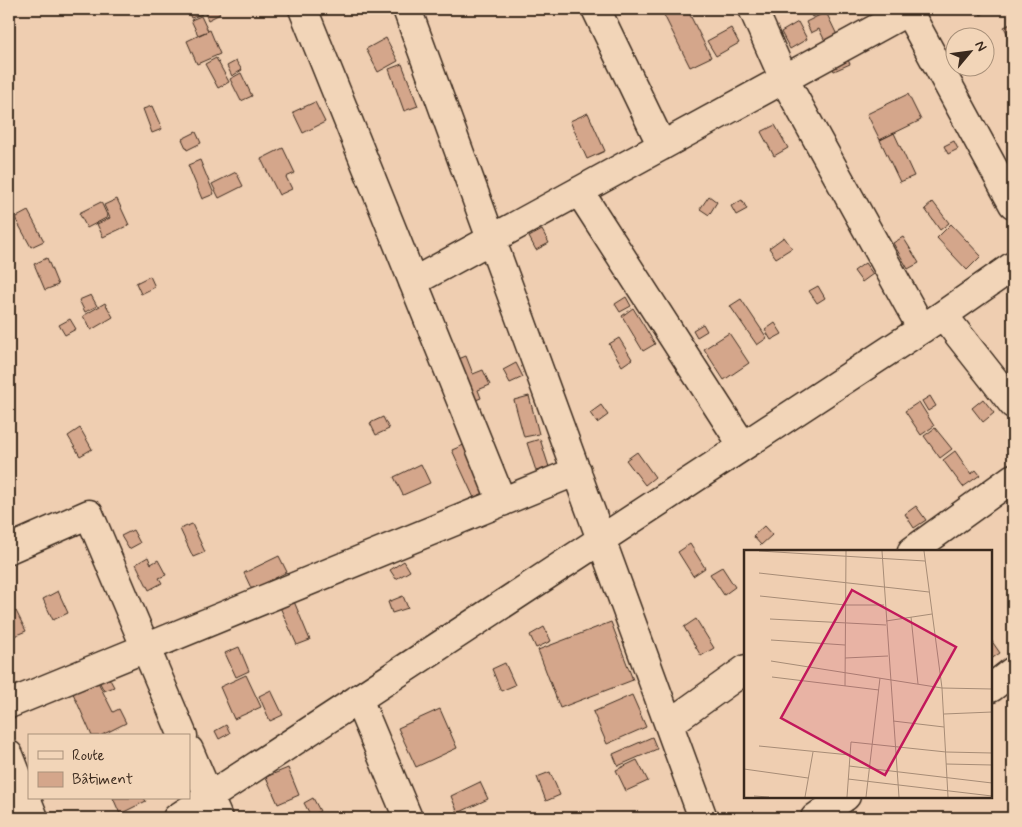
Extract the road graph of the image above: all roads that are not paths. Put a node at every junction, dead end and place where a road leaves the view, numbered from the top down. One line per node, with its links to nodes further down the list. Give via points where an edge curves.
1 (303, 9): 12 (street)
2 (407, 9): 10 (street)
3 (596, 9): 7 (street)
4 (752, 9): 6 (street)
5 (909, 10): 6 (street); 9 (street)
6 (784, 79): 7 (street); 13 (street)
7 (662, 146): 8 (street)
8 (579, 191): 10 (street); 15 (street)
9 (1013, 204)
10 (492, 239): 12 (street); 16 (street)
11 (1013, 266): 13 (street)
12 (413, 282): 18 (street)
13 (932, 322): 14 (street); 15 (street)
14 (1013, 404)
15 (743, 446): 19 (street)
16 (576, 472): 18 (street); 19 (street)
17 (1013, 478): 21 (street)
18 (502, 502): 22 (street)
19 (602, 540): 26 (street); 28 (street)
20 (9, 550): 22 (street, via 89,514)
21 (913, 550)
22 (146, 648): 27 (street); 29 (street)
23 (744, 670): 28 (street)
24 (1013, 671): 25 (street)
25 (992, 687)
26 (358, 699): 33 (street); 36 (street)
27 (9, 704)
28 (669, 724): 37 (street)
29 (182, 734)
30 (190, 752): 33 (street)
31 (9, 756): 34 (street)
32 (845, 797): 38 (street)
33 (213, 808): 35 (street)
34 (34, 818)
35 (177, 818)
36 (408, 818)
37 (703, 818)
38 (815, 818)

